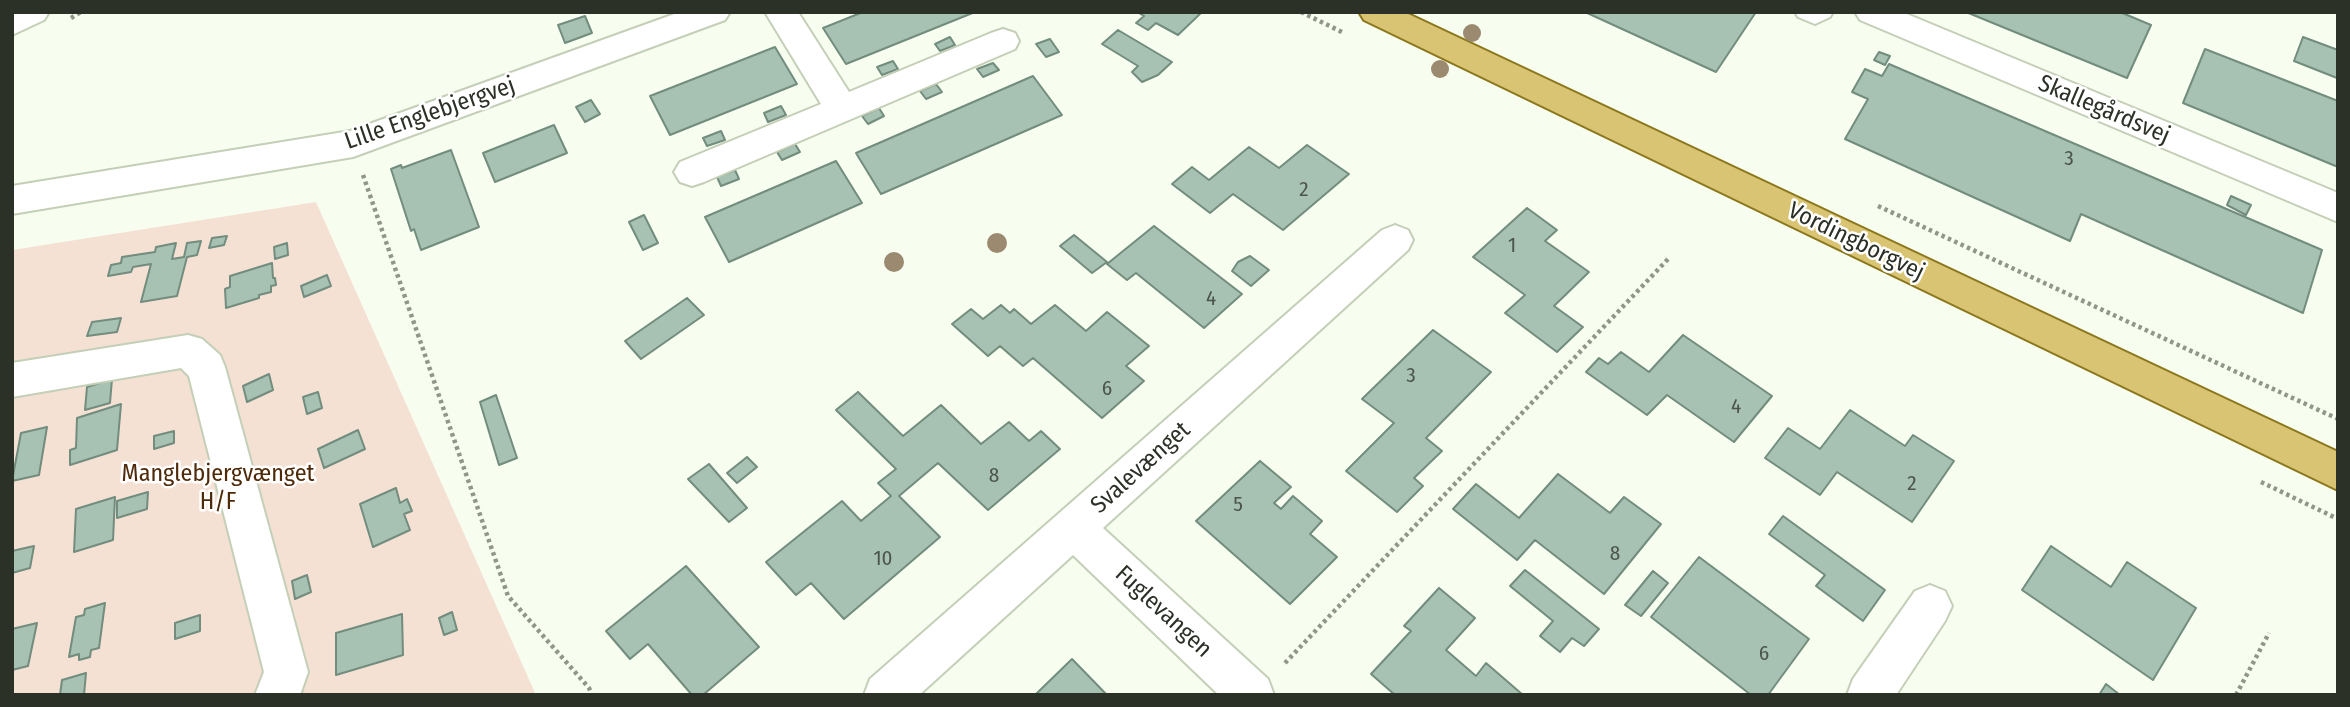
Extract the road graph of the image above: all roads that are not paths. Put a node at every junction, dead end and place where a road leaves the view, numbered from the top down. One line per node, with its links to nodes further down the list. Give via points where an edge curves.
1 (33, 12): 8 (street)
2 (714, 12): 12 (street, Lille Englebjergvej, via 353,144)
3 (781, 12): 10 (street)
4 (1375, 12): 16 (main road, Vordingborgvej)
5 (1806, 12): 6 (lane, via 1815,16)
6 (1822, 12)
7 (1871, 12): 13 (street, Skallegårdsvej)
8 (12, 24)
9 (1003, 40): 10 (street)
10 (842, 109): 11 (street)
11 (692, 172)
12 (12, 200)
13 (2338, 208)
14 (1395, 240): 17 (street, Svalevænget)
15 (12, 380): 19 (street, via 188,351 206,367 286,672)
16 (2338, 472)
17 (1074, 528): 20 (street, Svalevænget); 21 (street, Fuglevangen)
18 (1930, 607): 22 (street)
19 (277, 695)
20 (886, 695)
21 (1252, 695)
22 (1868, 695)

